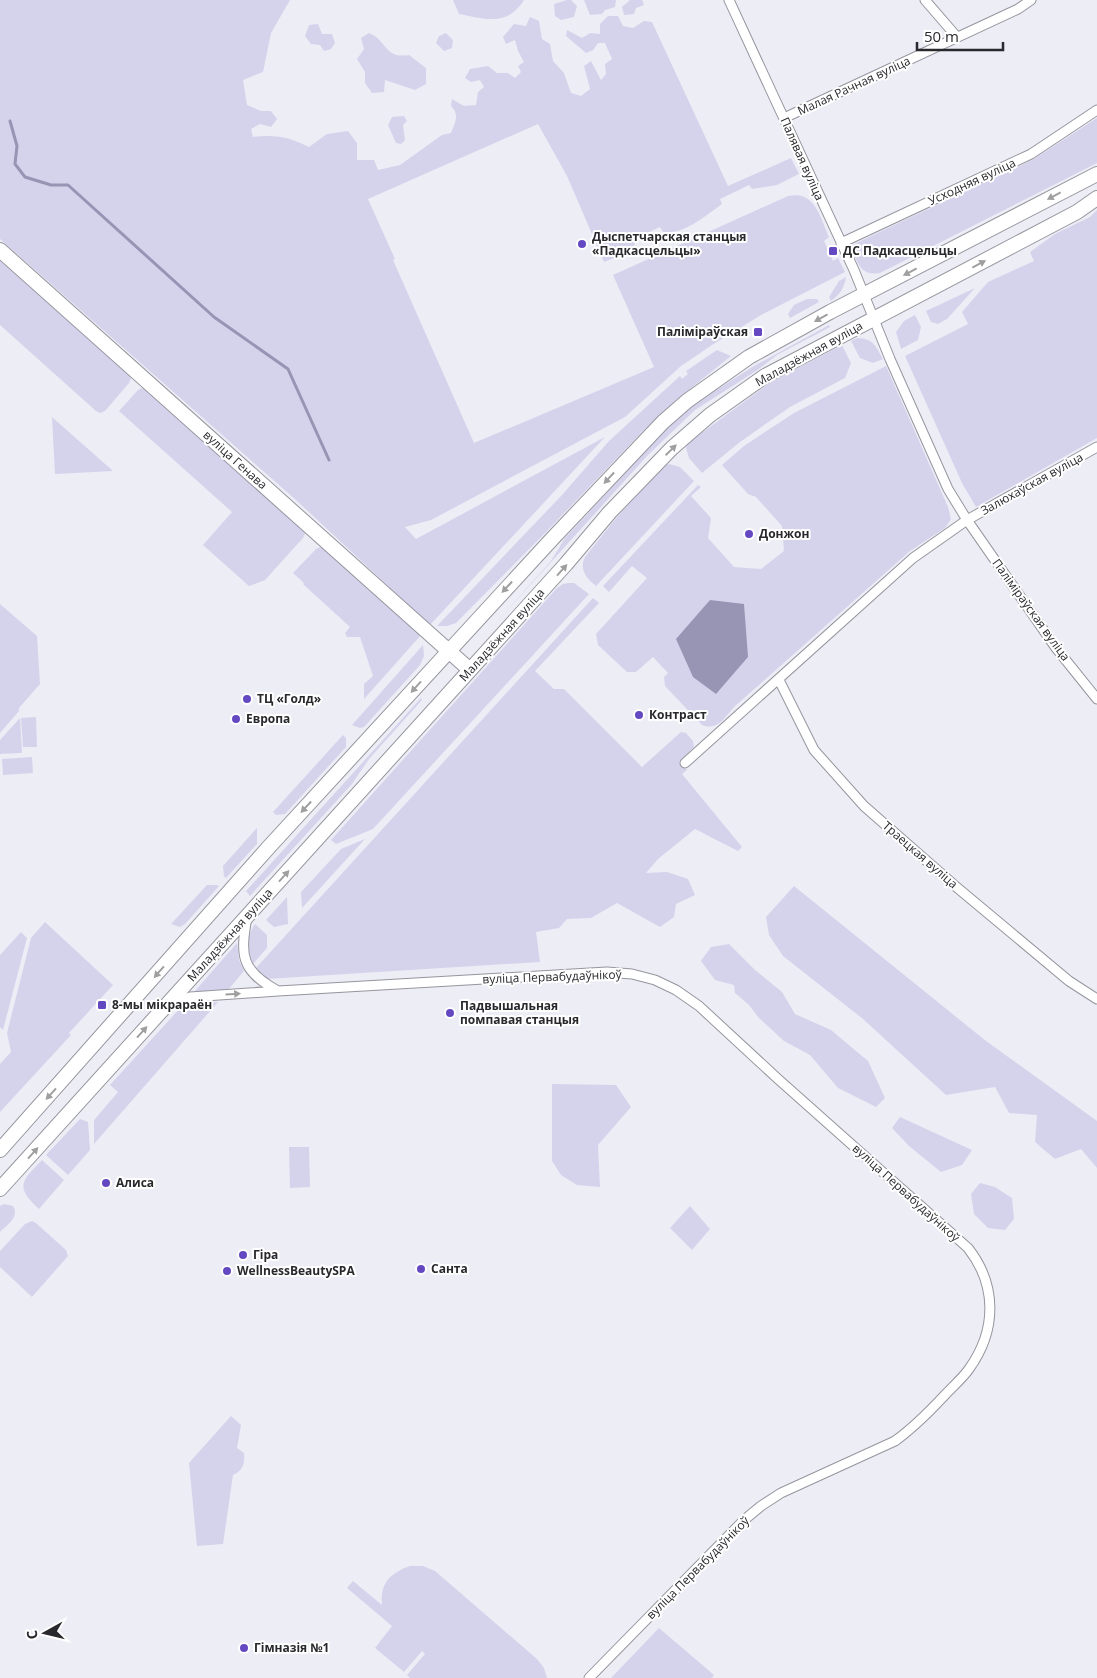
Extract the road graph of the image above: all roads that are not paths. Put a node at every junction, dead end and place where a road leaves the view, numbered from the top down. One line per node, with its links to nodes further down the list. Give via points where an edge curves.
1 (729, 0): 6 (street, Палявая вуліца)
2 (925, 0): 4 (street)
3 (1031, 0): 4 (street, Малая Рачная вуліца)
4 (957, 37): 6 (street, Малая Рачная вуліца)
5 (1097, 110): 9 (street, Усходняя вуліца, via 1031,154)
6 (784, 118): 9 (street, Палявая вуліца)
7 (1097, 174): 11 (main road, Маладзёжная вуліца, one-way to 11)
8 (1097, 198): 12 (main road, Маладзёжная вуліца, one-way to 8, via 1077,212)
9 (841, 243): 11 (street, Палявая вуліца)
10 (0, 250): 15 (main road, вуліца Генава)
11 (864, 295): 12 (street, Палявая вуліца); 15 (main road, Маладзёжная вуліца, one-way to 15, via 749,357 687,401 630,456)
12 (874, 319): 14 (street, Паліміраўская вуліца, via 948,489); 16 (main road, Маладзёжная вуліца, one-way to 12, via 610,512 672,448 710,415 765,376)
13 (1097, 447): 14 (street, Залюхаўская вуліца)
14 (967, 520): 17 (street, via 913,558); 18 (street, Паліміраўская вуліца, via 1056,648)
15 (448, 651): 16 (main road, вуліца Генава); 24 (main road, Маладзёжная вуліца, one-way to 24)
16 (470, 670): 20 (main road, Маладзёжная вуліца, one-way to 16)
17 (779, 680): 19 (street); 22 (street, Траецкая вуліца, via 814,750 864,806 1069,981)
18 (1097, 699)
19 (685, 763)
20 (248, 916): 21 (street, via 242,943 250,970 261,982); 23 (main road, Маладзёжная вуліца)
21 (278, 991): 23 (street, вуліца Первабудаўнікоў, one-way to 21, via 190,997); 26 (street, вуліца Первабудаўнікоў, via 607,972 655,980 699,1006 968,1248 978,1262 986,1280 990,1322 984,1342 969,1369 912,1429 895,1441 781,1493 744,1520)
22 (1097, 999)
23 (168, 1004): 25 (main road, Маладзёжная вуліца, one-way to 23)
24 (0, 1150)
25 (0, 1189)
26 (589, 1678)

